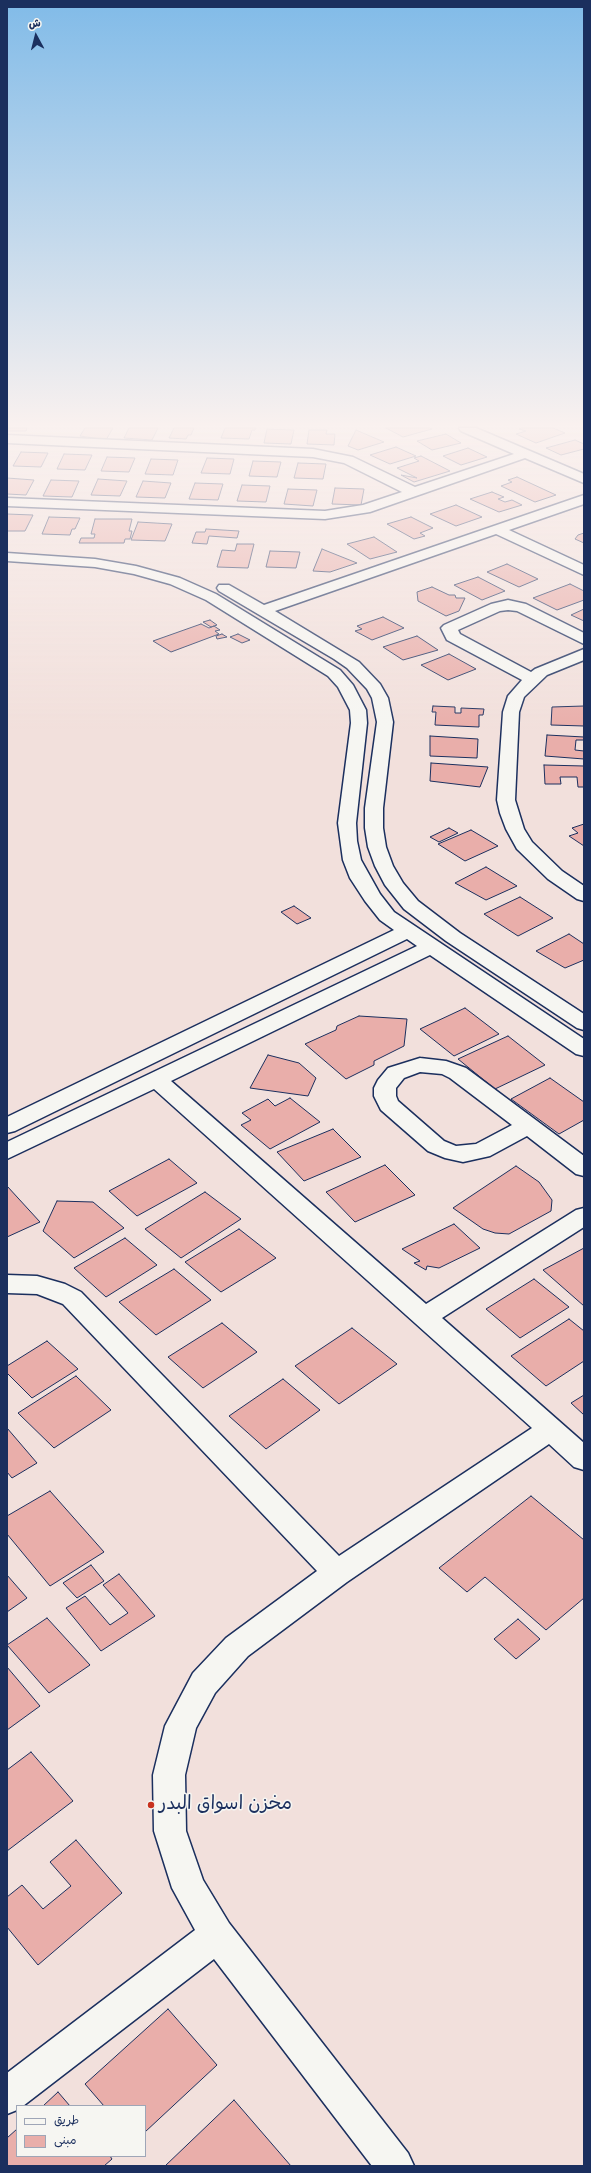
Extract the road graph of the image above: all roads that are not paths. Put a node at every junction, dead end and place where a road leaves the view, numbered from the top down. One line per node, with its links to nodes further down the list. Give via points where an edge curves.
1 (509, 529): 3 (street)
2 (512, 529): 3 (street)
3 (503, 532): 7 (street); 8 (street)
4 (7, 547): 5 (street)
5 (42, 554): 6 (street); 8 (street, via 110,554 167,565 205,579); 12 (street, via 116,566 175,581 211,597)
6 (7, 557)
7 (584, 571)
8 (271, 614): 10 (street)
9 (584, 639): 13 (street, via 520,607 508,605 496,607 449,628 453,637)
10 (329, 649): 12 (street); 17 (street, via 353,665 374,687 384,711 374,828 384,866 395,885 411,904 432,922)
11 (584, 654): 13 (street, via 541,672)
12 (310, 656): 15 (street, via 334,673 345,685 358,710 359,723 348,823 352,860 372,897 387,916)
13 (532, 679): 14 (street, via 516,696 512,706 506,786 508,813 521,839 538,860 554,875)
14 (584, 895)
15 (408, 931): 16 (street); 20 (street)
16 (430, 947): 18 (street); 19 (street)
17 (584, 1023)
18 (581, 1043)
19 (156, 1079): 22 (street); 26 (street)
20 (7, 1126)
21 (528, 1126): 21 (street, via 458,1073 446,1068 407,1068 393,1076 385,1088 389,1105 436,1146 454,1153 482,1152); 23 (street)
22 (7, 1151)
23 (584, 1168)
24 (584, 1216): 26 (street)
25 (7, 1284): 29 (street, via 37,1285 72,1298)
26 (424, 1317): 27 (street)
27 (550, 1430): 28 (street); 29 (street)
28 (584, 1459)
29 (337, 1573): 30 (street, via 237,1647 204,1683 180,1726 169,1775 170,1831 189,1888)
30 (217, 1935): 31 (street); 32 (street)
31 (7, 2096)
32 (395, 2166)

